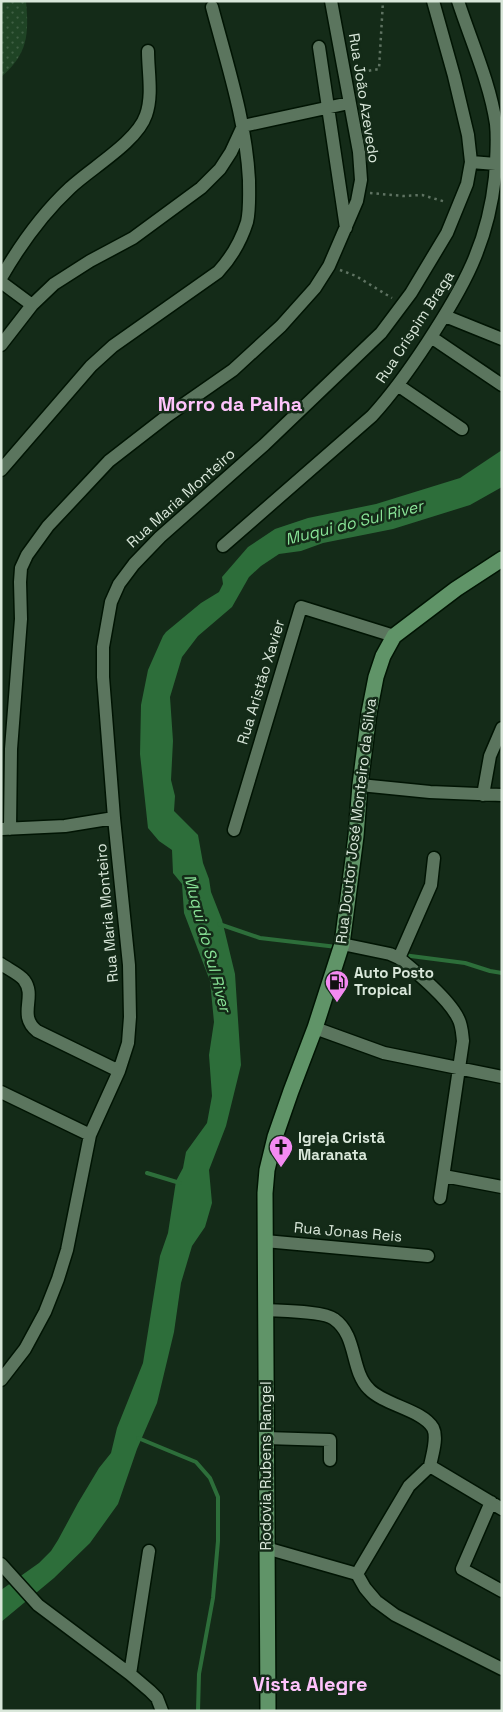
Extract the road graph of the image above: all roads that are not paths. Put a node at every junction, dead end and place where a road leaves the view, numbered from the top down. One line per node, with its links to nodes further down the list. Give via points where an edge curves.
1 (331, 1): 7 (street, Rua João Azevedo)
2 (433, 1): 10 (street, Rua Maria Monteiro, via 466,126)
3 (458, 1): 11 (street, Rua Crispim Braga, via 491,100 496,125)
4 (212, 7): 9 (street)
5 (319, 47): 8 (street)
6 (148, 51): 14 (street, via 150,98 146,116 135,134 70,187 43,215 14,255)
7 (349, 102): 8 (street); 13 (street, Rua João Azevedo, via 361,180)
8 (329, 107): 9 (street); 13 (street)
9 (243, 126): 15 (street, via 224,164 201,188 133,238 54,284); 23 (street, via 248,160 247,222 231,258 218,272 113,346 91,366)
10 (471, 162): 11 (street); 31 (street, Rua Maria Monteiro, via 467,184 447,234 411,293 381,333 264,445 160,537 119,584 106,620 103,647)
11 (496, 164): 12 (street, Rua Crispim Braga)
12 (496, 215): 16 (street, Rua Crispim Braga)
13 (346, 228): 32 (street, Rua João Azevedo, via 315,288 281,326 233,370 109,461 48,526 27,555 20,582 21,619)
14 (1, 280): 15 (street)
15 (32, 306): 19 (street)
16 (445, 316): 17 (street, Rua Crispim Braga); 18 (street)
17 (431, 337): 20 (street); 21 (street, Rua Crispim Braga)
18 (502, 339)
19 (1, 345)
20 (502, 385)
21 (398, 386): 22 (street); 24 (street, Rua Crispim Braga, via 372,416)
22 (462, 429)
23 (1, 470)
24 (223, 546)
25 (502, 559): 26 (main road, Rua Doutor José Monteiro da Silva)
26 (394, 636): 28 (main road, Rua Doutor José Monteiro da Silva, via 376,677); 33 (street, Rua Aristão Xavier, via 300,607)
27 (502, 728): 29 (street, via 490,756)
28 (360, 785): 29 (street); 35 (main road, Rua Doutor José Monteiro da Silva)
29 (482, 795): 30 (street)
30 (502, 795)
31 (114, 818): 32 (street, via 65,826); 40 (street, Rua Maria Monteiro, via 130,982 128,1043)
32 (6, 829)
33 (234, 830)
34 (434, 858): 36 (street, via 431,885)
35 (342, 944): 36 (street); 38 (main road, Rua Doutor José Monteiro da Silva)
36 (399, 958): 39 (street, via 450,1005 458,1017 463,1041)
37 (1, 964): 40 (street, via 24,979 28,987 30,1026)
38 (315, 1028): 39 (street, via 384,1053); 47 (main road, Rua Doutor José Monteiro da Silva, via 275,1137 267,1170)
39 (458, 1069): 41 (street); 44 (street)
40 (119, 1071): 43 (street, Rua Maria Monteiro)
41 (502, 1077)
42 (1, 1092): 43 (street)
43 (89, 1141): 51 (street, Rua Maria Monteiro, via 58,1279 25,1349)
44 (444, 1176): 45 (street); 46 (street)
45 (502, 1186)
46 (440, 1198)
47 (266, 1221): 48 (main road, Rodovia Rubens Rangel)
48 (265, 1240): 49 (street, Rua Jonas Reis); 50 (main road, Rodovia Rubens Rangel)
49 (428, 1256)
50 (266, 1310): 52 (main road, Rodovia Rubens Rangel); 54 (street, via 327,1315 339,1324 345,1331 369,1390 423,1418 434,1430)
51 (1, 1380)
52 (266, 1438): 53 (street, via 330,1440); 56 (main road, Rodovia Rubens Rangel)
53 (330, 1460)
54 (430, 1466): 55 (street); 59 (street, via 408,1486)
55 (496, 1506): 60 (street, via 462,1569)
56 (266, 1548): 59 (street); 64 (main road, Rodovia Rubens Rangel)
57 (149, 1551): 62 (street)
58 (1, 1564): 62 (street, via 38,1605)
59 (357, 1574): 61 (street, via 376,1601 394,1615)
60 (502, 1591)
61 (502, 1669)
62 (130, 1674): 63 (street, via 150,1690)
63 (162, 1711)
64 (268, 1711)

